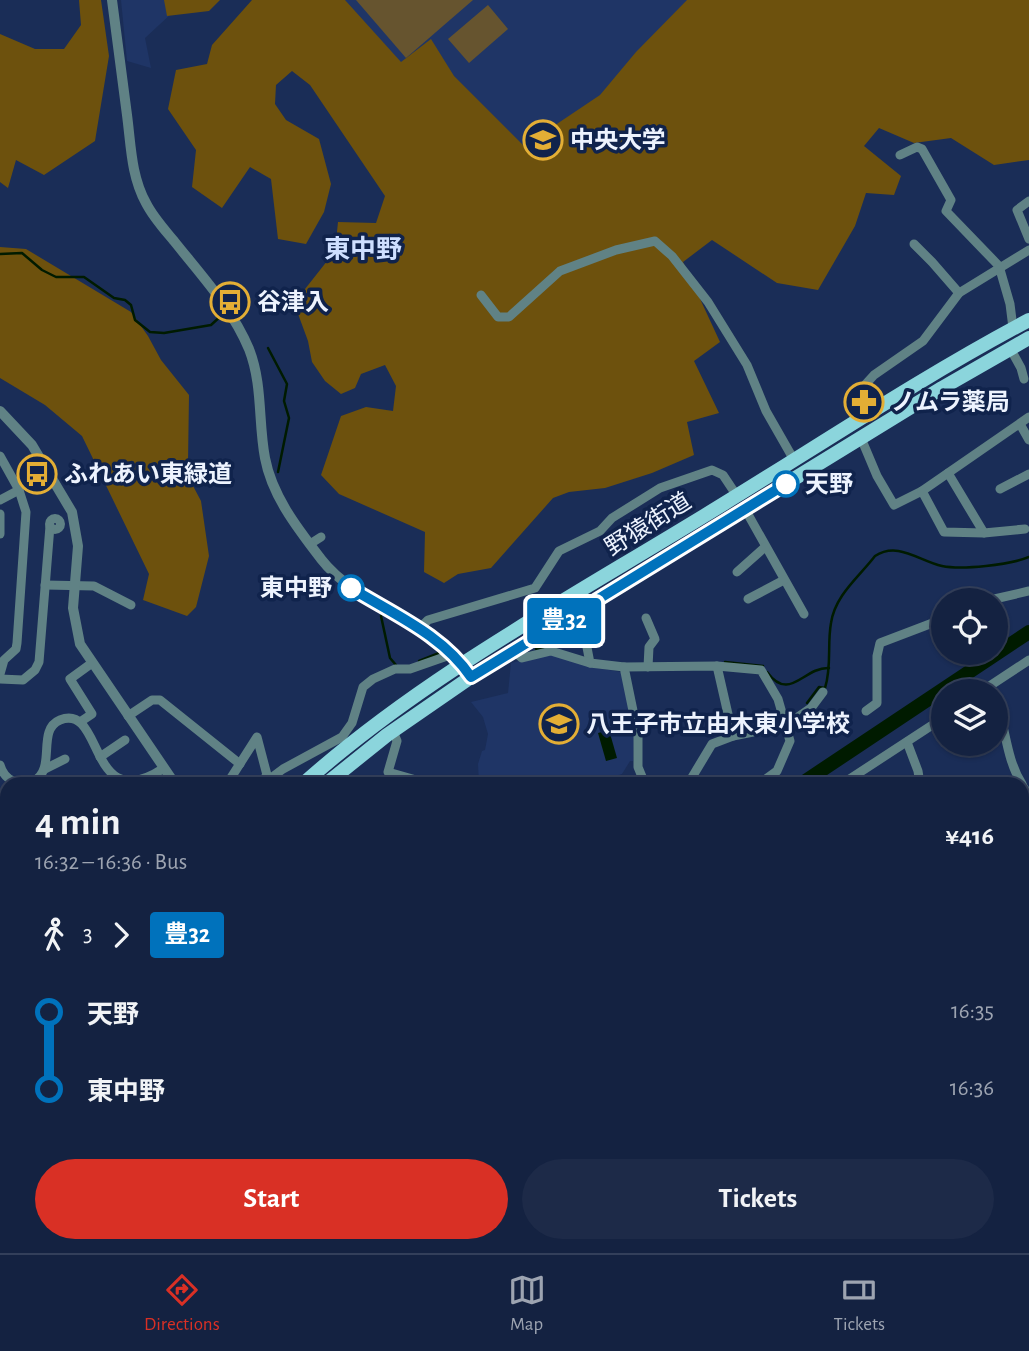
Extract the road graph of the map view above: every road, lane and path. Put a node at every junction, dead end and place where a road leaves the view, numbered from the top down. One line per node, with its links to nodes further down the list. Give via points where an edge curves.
1 (112, 0): 38 (street, via 132,161 140,190 153,215 242,333 257,375 268,474)
2 (900, 155): 7 (street, via 922,149 951,201 946,211)
3 (1029, 201): 4 (street, via 1017,210)
4 (1029, 239)
5 (914, 244): 8 (street)
6 (1029, 250): 7 (street)
7 (999, 266): 8 (street); 11 (street)
8 (959, 293): 15 (street, via 923,341 863,386)
9 (481, 295): 21 (street, via 498,317 509,317 560,271 655,241 708,303 747,365)
10 (1029, 320): 11 (main road, 野猿街道)
11 (1013, 328): 12 (main road); 15 (main road, 野猿街道)
12 (1020, 343): 13 (street); 18 (main road, 野猿街道)
13 (1024, 379)
14 (0, 411): 43 (street, via 32,445 72,512 78,546)
15 (853, 417): 18 (main road); 21 (main road, 野猿街道)
16 (1029, 417): 17 (street)
17 (1020, 424): 19 (street); 22 (street)
18 (861, 438): 26 (street, via 894,505); 29 (main road, 野猿街道)
19 (1029, 440)
20 (0, 456): 24 (street)
21 (794, 460): 27 (main road, 野猿街道)
22 (948, 473): 26 (street); 35 (street)
23 (1029, 474): 25 (street)
24 (19, 489): 28 (street); 61 (street, via 26,512 17,643 4,660)
25 (1000, 489)
26 (922, 491): 35 (street, via 944,532)
27 (737, 496): 29 (main road); 30 (main road, 野猿街道); 52 (street, via 715,470 660,488 612,518 600,531 558,551 535,588 428,620)
28 (0, 500)
29 (745, 509): 32 (main road, 野猿街道); 39 (street)
30 (713, 511): 32 (main road, via 723,510 728,515); 54 (main road, 野猿街道)
31 (0, 514): 36 (street)
32 (726, 521): 48 (main road, 野猿街道)
33 (50, 526): 42 (street)
34 (1025, 529): 35 (street)
35 (984, 533)
36 (0, 534)
37 (321, 537): 38 (street)
38 (310, 544): 52 (street, via 343,583)
39 (765, 547): 40 (street); 41 (street)
40 (737, 572)
41 (784, 580): 46 (street); 49 (street)
42 (45, 585): 43 (street); 61 (street, via 39,662 23,680)
43 (75, 585): 47 (street, via 94,586); 56 (street, via 77,635)
44 (1029, 591): 45 (street)
45 (1008, 596)
46 (748, 599)
47 (131, 605)
48 (580, 611): 53 (main road, 野猿街道); 57 (street)
49 (804, 614)
50 (646, 618): 60 (street, via 655,639 649,647)
51 (931, 624): 65 (street, via 880,643 877,703)
52 (419, 628): 54 (street)
53 (514, 651): 57 (street, via 522,658 551,651); 62 (main road, 野猿街道)
54 (458, 659): 62 (street); 74 (main road, 野猿街道, via 429,685); 74 (street, via 395,669 369,682 348,730)
55 (1029, 660): 63 (street)
56 (92, 663): 66 (street); 67 (street, via 70,678 92,714)
57 (590, 663): 59 (street)
58 (717, 666): 60 (street); 68 (street, via 761,670 778,699); 71 (street)
59 (625, 667): 60 (street); 91 (street)
60 (648, 667)
61 (0, 677)
62 (471, 677): 70 (main road, 野猿街道)
63 (1002, 679)
64 (823, 692): 68 (street, via 811,708)
65 (866, 711)
66 (128, 716): 78 (street, via 152,700 160,700); 79 (street)
67 (80, 722): 76 (street); 80 (street, via 60,720 50,729)
68 (785, 726): 71 (street); 93 (street, via 789,741)
69 (931, 726): 73 (street)
70 (393, 731): 89 (main road, 野猿街道); 90 (street, via 397,741 388,772)
71 (733, 736): 92 (street, via 712,744)
72 (125, 740): 76 (street)
73 (907, 743): 94 (street); 95 (street)
74 (334, 749): 87 (street); 88 (main road, 野猿街道)
75 (1008, 754): 96 (street)
76 (100, 757): 82 (street)
77 (65, 759): 80 (street)
78 (240, 764): 85 (street); 86 (street, via 257,737)
79 (164, 768): 83 (street); 84 (street)
80 (44, 769): 81 (street)
81 (38, 777)
82 (115, 777)
83 (150, 777)
84 (170, 777)
85 (232, 777)
86 (265, 777)
87 (272, 777)
88 (309, 777)
89 (335, 777)
90 (406, 777)
91 (642, 777)
92 (692, 777)
93 (776, 777)
94 (853, 777)
95 (918, 777)
96 (1017, 777)

